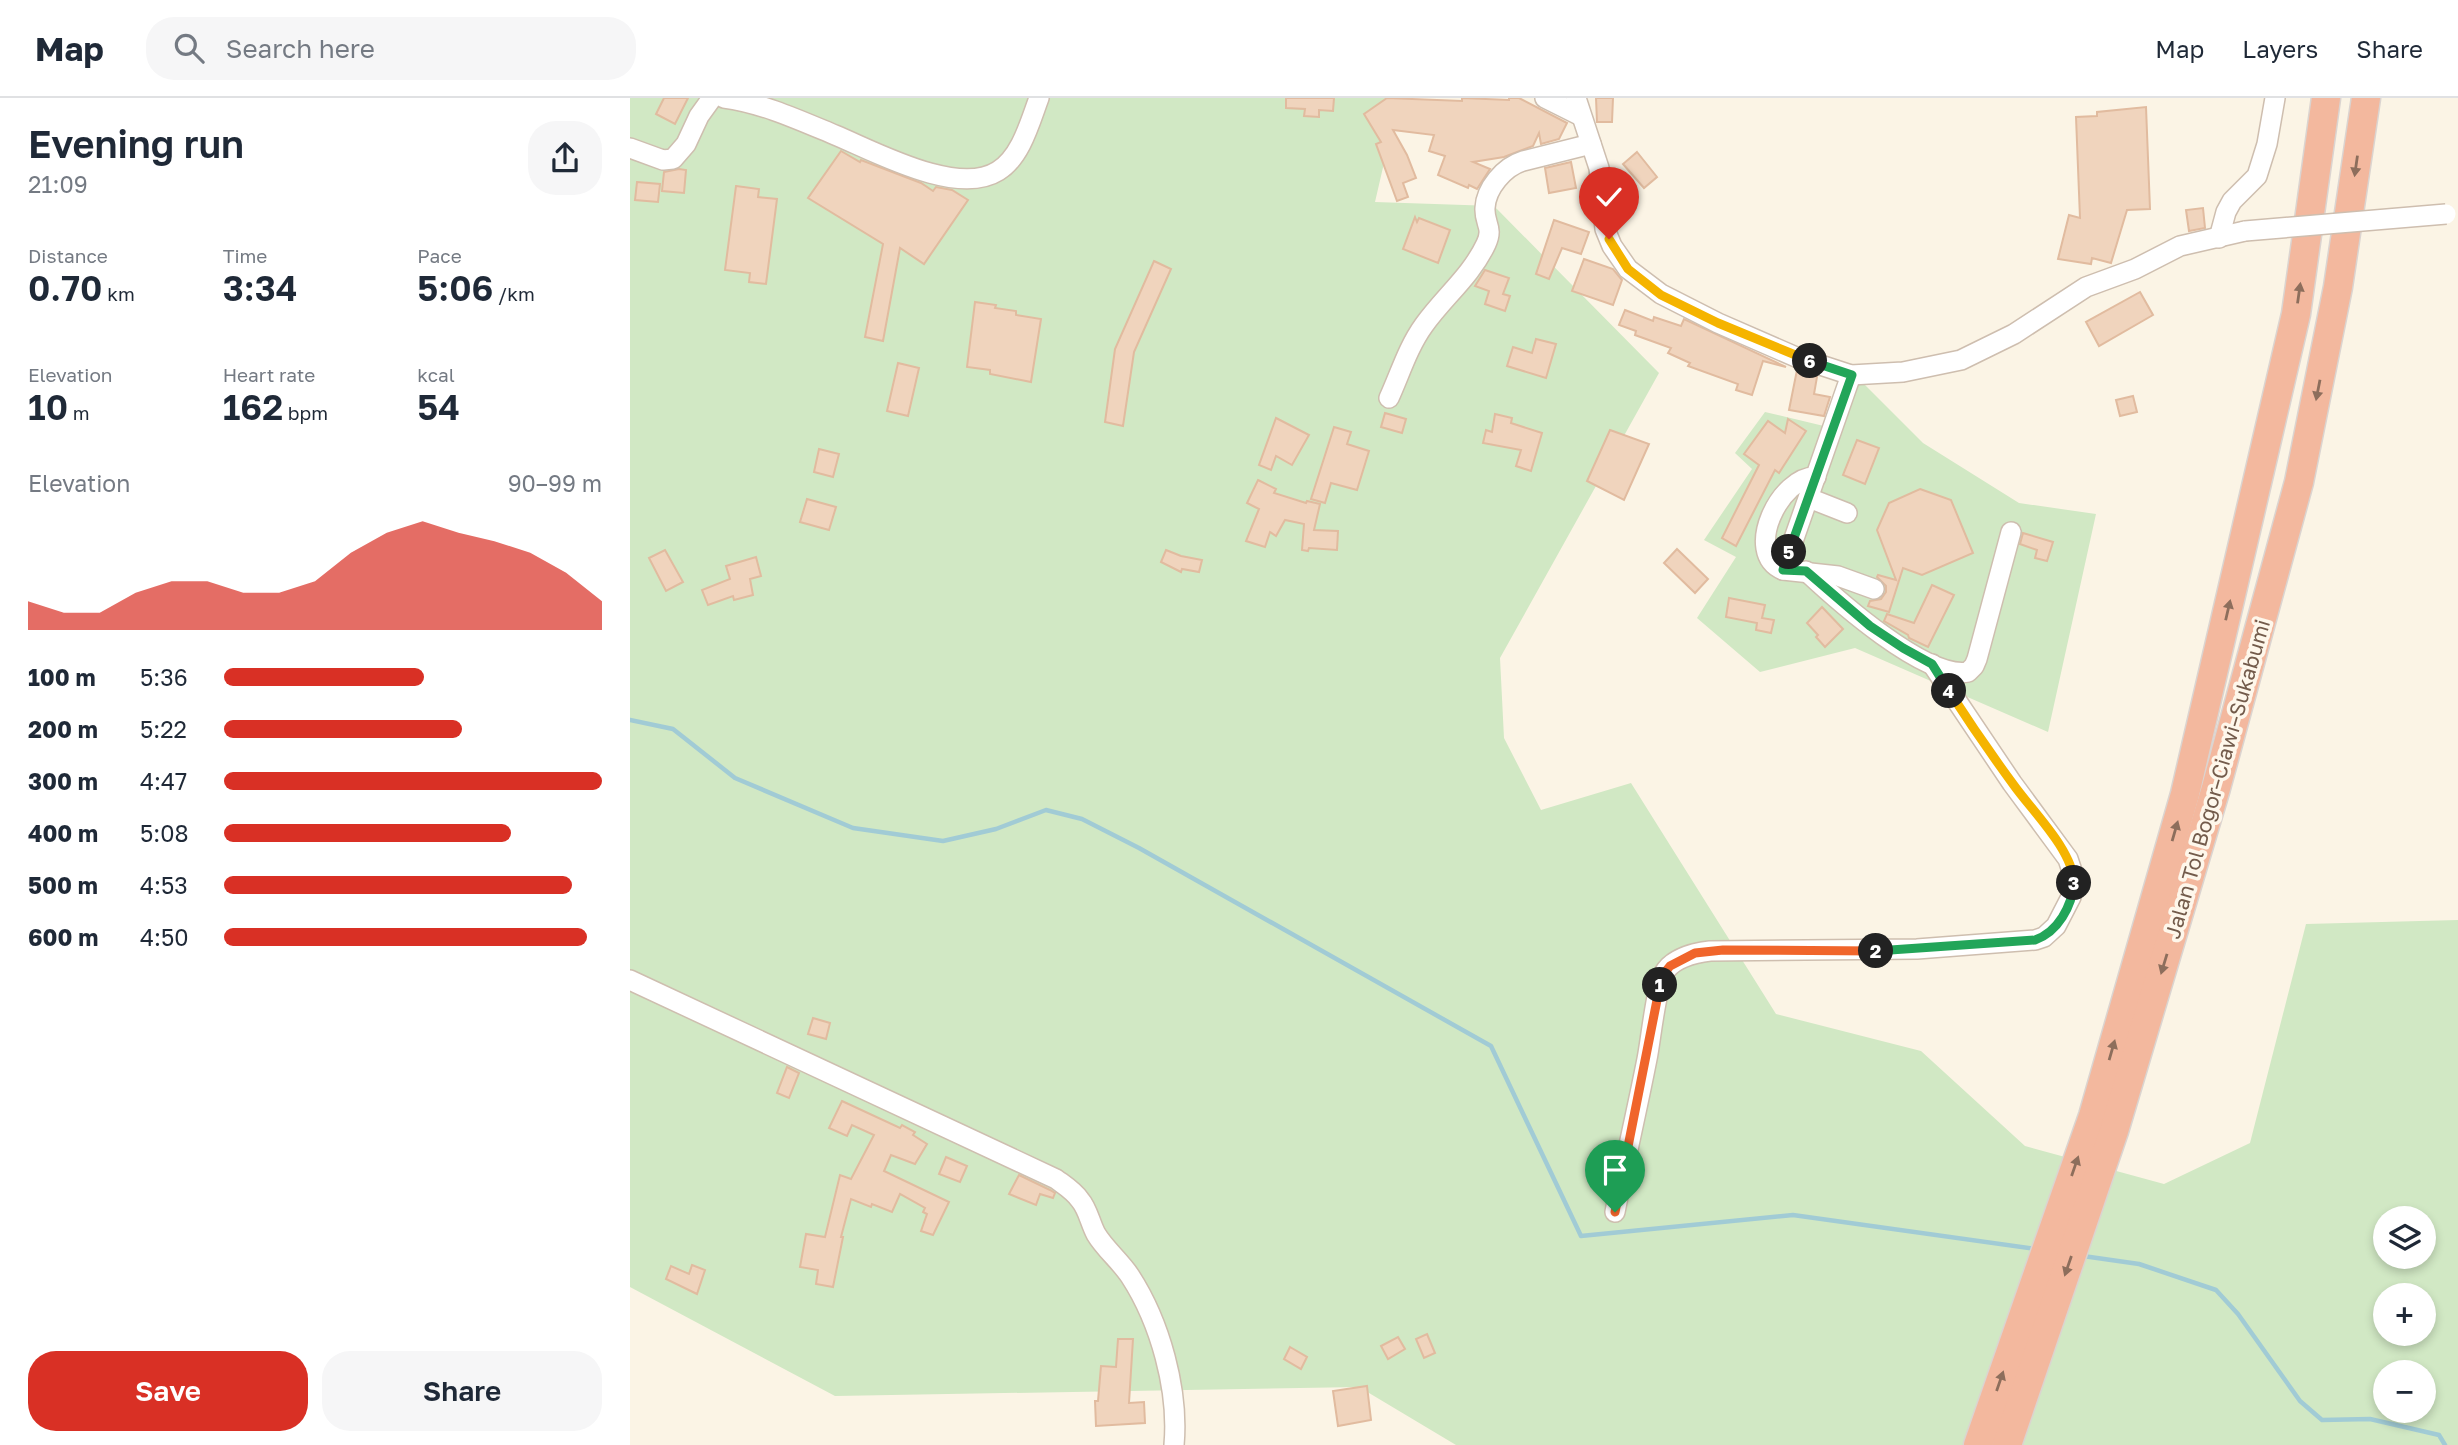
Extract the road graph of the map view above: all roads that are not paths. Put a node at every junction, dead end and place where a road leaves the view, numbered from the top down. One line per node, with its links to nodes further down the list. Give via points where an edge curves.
1 (712, 98): 10 (street, via 673,159)
2 (724, 98): 3 (street, via 758,105 916,169 973,178 987,176 1008,163)
3 (1040, 98)
4 (1545, 98): 8 (street)
5 (2276, 98): 12 (street, via 2257,176 2232,201)
6 (2326, 98): 24 (highway, Jalan Tol Bogor–Ciawi–Sukabumi, one-way to 6, via 2297,314)
7 (2366, 98): 24 (highway, Jalan Tol Bogor–Ciawi–Sukabumi, one-way to 24, via 2338,287 2299,482 2217,788)
8 (1578, 107): 9 (street)
9 (1591, 144): 13 (street, via 1602,181 1605,229 1628,269 1661,295 1708,318 1796,357); 14 (street, via 1523,160 1501,173 1485,208 1490,229 1487,242 1465,278 1422,328)
10 (630, 148)
11 (2452, 215): 12 (street, bridge, via 2245,231)
12 (2220, 238): 13 (street, via 2180,246 2087,287 2014,334 1961,359 1903,372)
13 (1852, 375): 15 (street)
14 (1390, 398)
15 (1816, 477): 16 (street); 19 (street, via 1790,488 1766,533 1768,558)
16 (1809, 498): 17 (street); 19 (street)
17 (1847, 513)
18 (2011, 532): 22 (street, via 1974,666 1964,673)
19 (1783, 570): 20 (street)
20 (1806, 571): 21 (street, via 1850,579); 22 (street, via 1870,626)
21 (1874, 589)
22 (1932, 664): 25 (street, via 2068,859 2073,890 2061,919 2044,937 2024,942 1904,950 1710,951 1677,961 1660,984)
23 (630, 980): 26 (street, via 1056,1179 1071,1191 1082,1201 1096,1233 1147,1304 1166,1358)
24 (2103, 1124): 27 (highway, Jalan Tol Bogor–Ciawi–Sukabumi, one-way to 24); 28 (highway, Jalan Tol Bogor–Ciawi–Sukabumi, one-way to 28)
25 (1615, 1212)
26 (1174, 1445)
27 (1978, 1445)
28 (2007, 1445)

